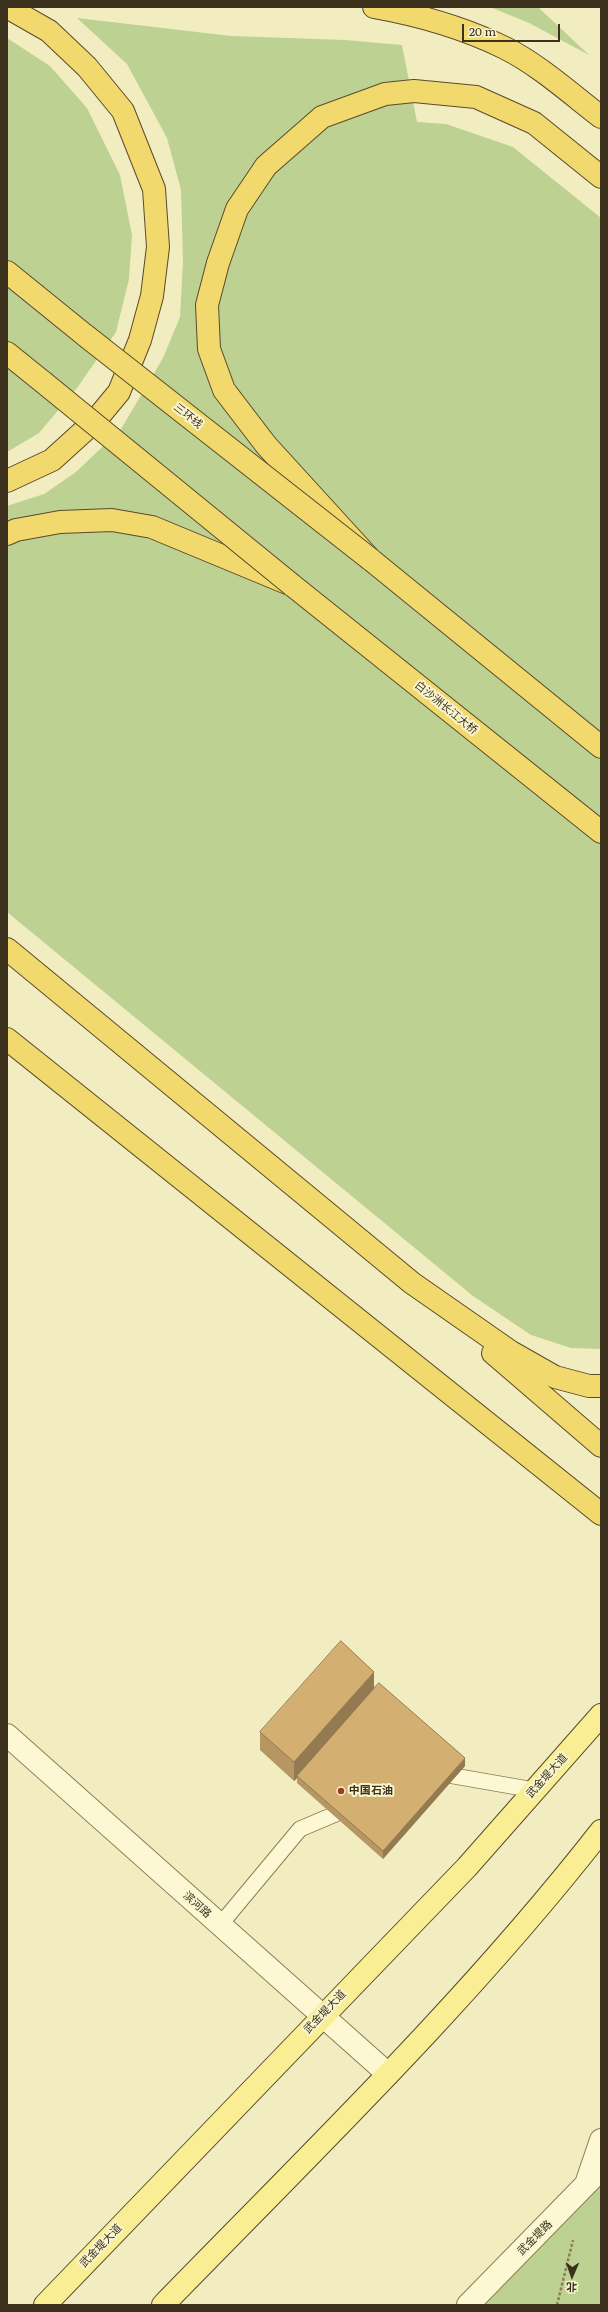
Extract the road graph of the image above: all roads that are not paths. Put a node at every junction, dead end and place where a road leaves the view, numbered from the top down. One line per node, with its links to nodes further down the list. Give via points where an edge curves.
1 (7, 7): 7 (highway, via 49,31 87,67 123,111 154,188 158,247 152,296 140,340 119,392 95,421 52,460)
2 (374, 7): 3 (highway, via 463,30 506,49 552,79)
3 (601, 118)
4 (601, 177): 9 (highway, bridge, via 534,123 476,97 414,91 385,94 322,117 266,166 237,209 218,263 207,305 209,348 224,390 266,445)
5 (7, 272): 9 (highway, 三环线, bridge)
6 (7, 353): 10 (highway, bridge)
7 (7, 481)
8 (7, 534): 10 (highway, bridge, via 60,522 112,520 152,527)
9 (370, 559): 11 (highway)
10 (292, 585): 12 (highway, 白沙洲长江大桥)
11 (601, 747)
12 (601, 832)
13 (7, 949): 15 (highway)
14 (7, 1039): 18 (highway)
15 (412, 1283): 16 (highway, via 511,1352 554,1378); 17 (highway)
16 (601, 1386)
17 (601, 1446)
18 (601, 1514)
19 (601, 1715): 22 (main road, 武金堤大道)
20 (7, 1735): 25 (street, 滨河路)
21 (425, 1778): 22 (lane, via 440,1772)
22 (534, 1790): 26 (main road, 武金堤大道, via 467,1867)
23 (366, 1802): 25 (lane, via 300,1829)
24 (601, 1831): 27 (main road, via 547,1900)
25 (220, 1925): 26 (street, 滨河路)
26 (321, 2016): 27 (street, 滨河路); 31 (main road, 武金堤大道)
27 (388, 2074): 32 (main road)
28 (601, 2140): 30 (street)
29 (601, 2170): 30 (street, 武金堤路)
30 (585, 2186): 33 (street, 武金堤路)
31 (45, 2305)
32 (163, 2305)
33 (468, 2305)

